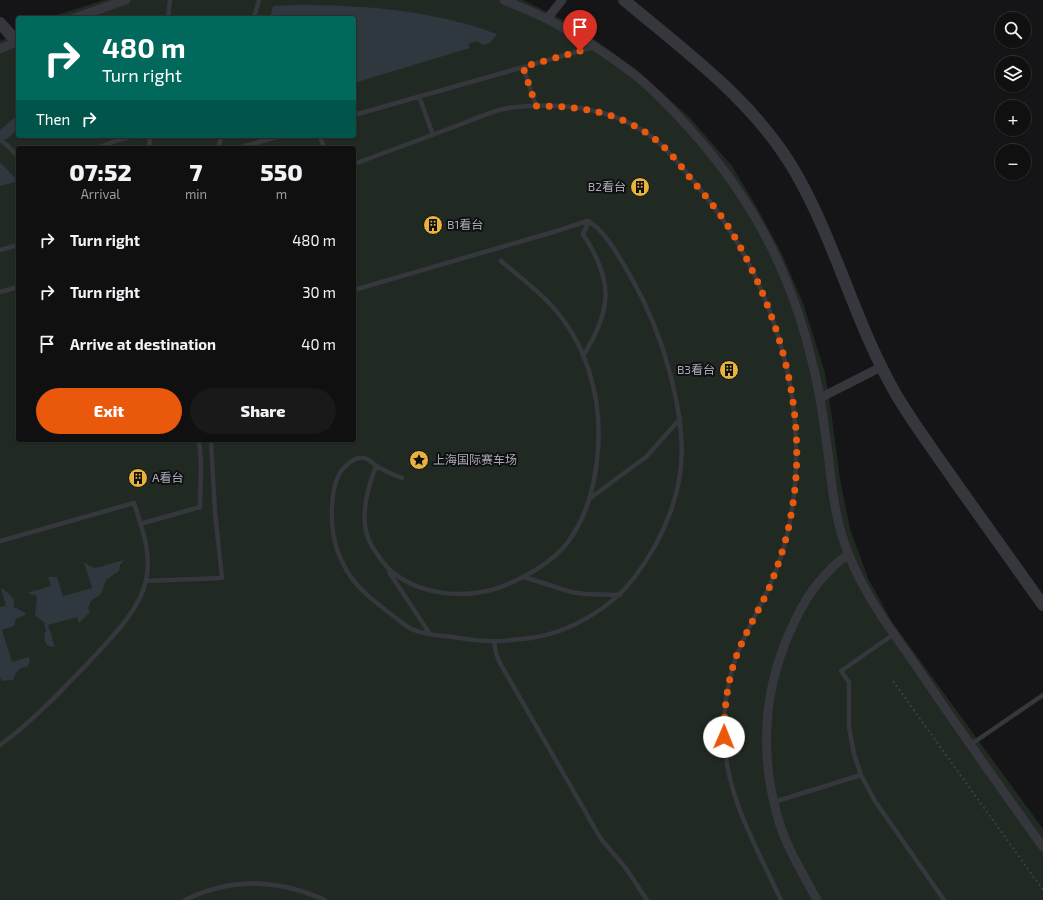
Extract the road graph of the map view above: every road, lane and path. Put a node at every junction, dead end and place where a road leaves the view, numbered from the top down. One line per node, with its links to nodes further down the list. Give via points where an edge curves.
1 (126, 0): 7 (street)
2 (170, 0): 8 (lane)
3 (259, 0): 9 (lane)
4 (504, 0): 10 (street)
5 (562, 0): 10 (street)
6 (624, 0): 36 (street, via 728,88 778,146 796,174 825,231)
7 (80, 16)
8 (168, 16)
9 (255, 16)
10 (547, 20): 14 (street)
11 (0, 23): 12 (street)
12 (16, 39)
13 (16, 42): 15 (street)
14 (594, 47): 16 (lane); 37 (street, via 631,72 666,103 705,146 750,208 769,241 797,308)
15 (0, 49)
16 (523, 67): 17 (lane); 18 (lane)
17 (419, 96): 19 (lane); 20 (lane)
18 (536, 106): 20 (lane, via 500,110); 66 (lane, via 584,108 606,114 651,136 669,152 737,240 761,289 782,346 795,428 796,466 792,513 770,585 735,660 726,701 724,726 727,764 736,802)
19 (356, 114)
20 (432, 135): 27 (lane)
21 (126, 138): 24 (lane)
22 (273, 138): 25 (lane)
23 (0, 139): 26 (lane)
24 (102, 146)
25 (245, 146)
26 (16, 154)
27 (356, 163)
28 (589, 221): 33 (lane); 35 (lane, via 583,234 598,260 605,285 605,297 600,325); 38 (lane, via 604,235 648,310 667,361)
29 (16, 246): 30 (lane)
30 (0, 250)
31 (501, 261): 35 (lane, via 548,302 562,318)
32 (16, 288): 34 (lane)
33 (356, 289)
34 (0, 292)
35 (583, 356): 43 (lane, via 598,411 598,458)
36 (881, 367): 37 (street); 51 (street, via 920,432)
37 (820, 398): 46 (street, via 835,508)
38 (680, 419): 43 (lane, via 646,458); 50 (lane, via 681,463 672,506 657,543)
39 (199, 442): 44 (lane, via 200,507)
40 (211, 442): 49 (lane, via 222,578)
41 (376, 466): 42 (lane); 47 (lane, via 367,496 365,526 368,539); 52 (lane, via 361,458 339,472 332,499 334,541 346,570 365,594 412,630)
42 (402, 478)
43 (589, 499): 48 (lane, via 578,526 567,543 555,556)
44 (140, 524): 45 (lane, via 134,503); 49 (lane, via 148,555)
45 (0, 542)
46 (848, 554): 53 (street, via 863,586); 60 (street, via 830,569 801,606 779,659 770,694 766,732)
47 (387, 568): 48 (lane, via 408,583 453,593 490,590); 52 (lane)
48 (524, 577): 50 (lane, via 571,592)
49 (146, 581): 57 (lane, via 134,608 107,642 52,700)
50 (620, 595): 54 (lane, via 602,609 571,626 536,637)
51 (1043, 605)
52 (430, 634): 54 (lane)
53 (894, 634): 58 (street); 59 (lane, via 841,671 849,682 849,727)
54 (494, 641): 65 (lane, via 500,663 601,838)
55 (893, 681): 62 (path)
56 (1043, 695): 58 (lane)
57 (0, 745)
58 (970, 745): 61 (street)
59 (861, 775): 60 (lane); 68 (lane, via 875,801)
60 (774, 802): 67 (street, via 788,846)
61 (1043, 847)
62 (1043, 890)
63 (185, 900): 64 (lane, via 219,888 251,883 284,886)
64 (325, 900)
65 (647, 900)
66 (781, 900)
67 (817, 900)
68 (944, 900)

